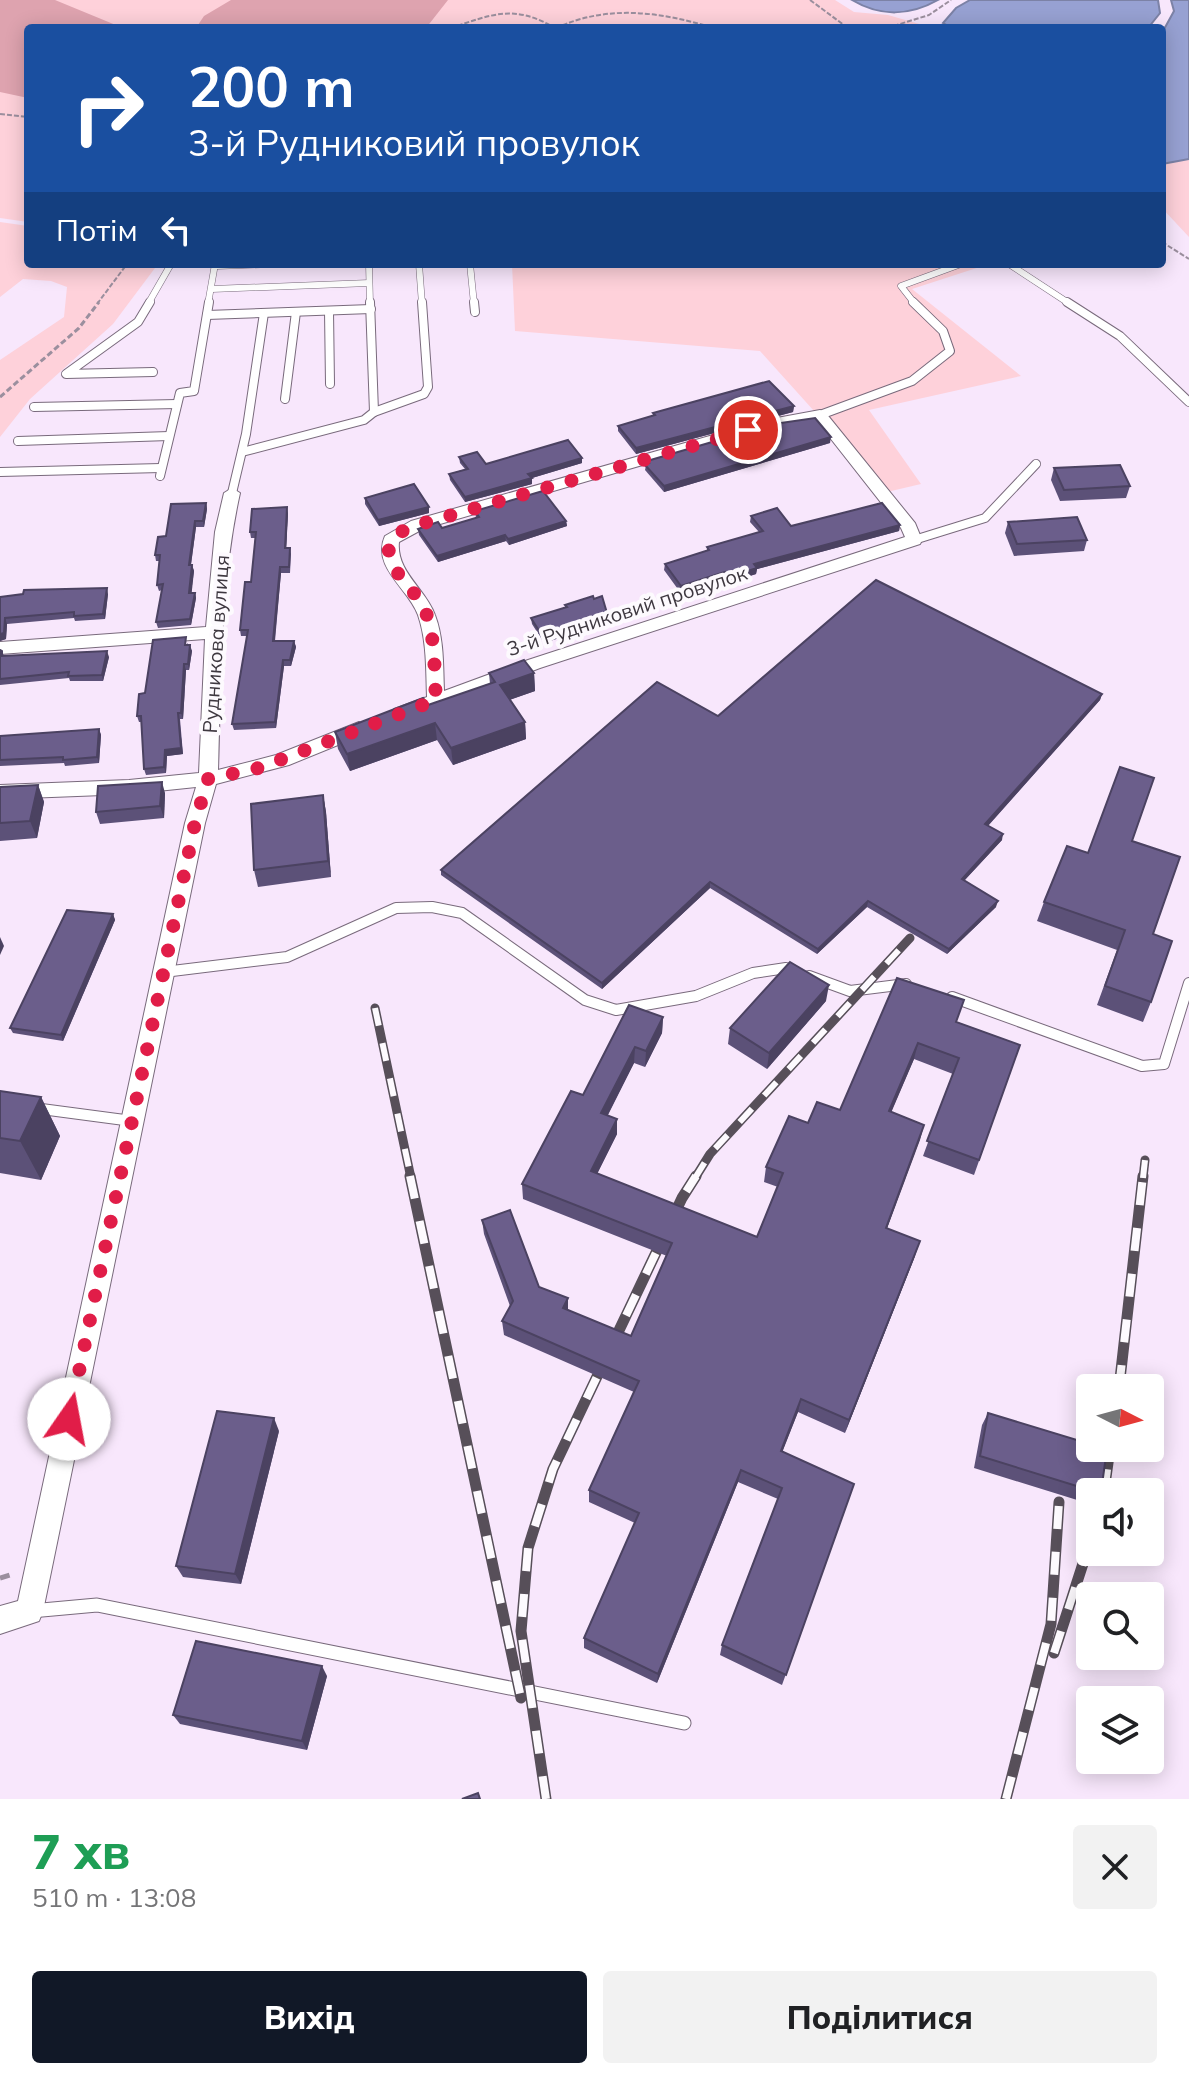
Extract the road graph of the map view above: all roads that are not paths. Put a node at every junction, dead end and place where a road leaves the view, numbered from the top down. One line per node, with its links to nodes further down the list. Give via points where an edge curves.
1 (169, 268): 16 (lane, via 138,322 66,374)
2 (216, 268): 9 (lane)
3 (369, 268): 8 (lane)
4 (419, 268): 22 (lane, via 428,387 424,394)
5 (470, 268): 13 (lane)
6 (950, 268): 23 (lane, via 901,286 938,324 950,351 912,381)
7 (1015, 268): 19 (lane, via 1120,336)
8 (369, 283): 9 (lane); 10 (lane)
9 (212, 289): 15 (lane)
10 (371, 309): 11 (lane); 22 (lane)
11 (329, 311): 12 (lane); 17 (lane)
12 (296, 312): 14 (lane); 18 (lane)
13 (475, 312)
14 (264, 313): 15 (lane); 26 (lane)
15 (207, 315): 20 (lane, via 194,391 180,393)
16 (153, 372)
17 (330, 384)
18 (285, 399)
19 (1189, 402)
20 (177, 404): 21 (lane); 24 (lane)
21 (34, 407)
22 (374, 412): 26 (lane, via 364,420)
23 (820, 415): 30 (street); 33 (street, via 771,423 401,532 388,551 424,608)
24 (169, 436): 25 (lane); 28 (lane, via 161,472)
25 (18, 441)
26 (242, 452): 29 (lane)
27 (1036, 464): 30 (lane, via 985,518)
28 (0, 472)
29 (232, 493): 31 (street, Рудникова вулиця)
30 (914, 540): 33 (street, 3-й Рудниковий провулок)
31 (214, 632): 32 (street); 34 (street, Рудникова вулиця)
32 (0, 648)
33 (436, 700): 34 (street, 3-й Рудниковий провулок, via 259,768)
34 (208, 779): 35 (street, 3-й Рудниковий провулок); 36 (street, Рудникова вулиця)
35 (0, 792)
36 (164, 972): 37 (lane, via 287,957 396,908 432,907 462,913 585,1000 616,1010 696,996 753,973 786,968 850,991); 41 (street, Рудникова вулиця)
37 (914, 983)
38 (1189, 983): 39 (lane, via 1164,1064 1142,1066)
39 (942, 993)
40 (26, 1107): 41 (lane)
41 (132, 1121): 42 (street, Рудникова вулиця)
42 (29, 1611): 43 (street); 44 (lane, via 97,1605)
43 (0, 1620)
44 (684, 1723)

